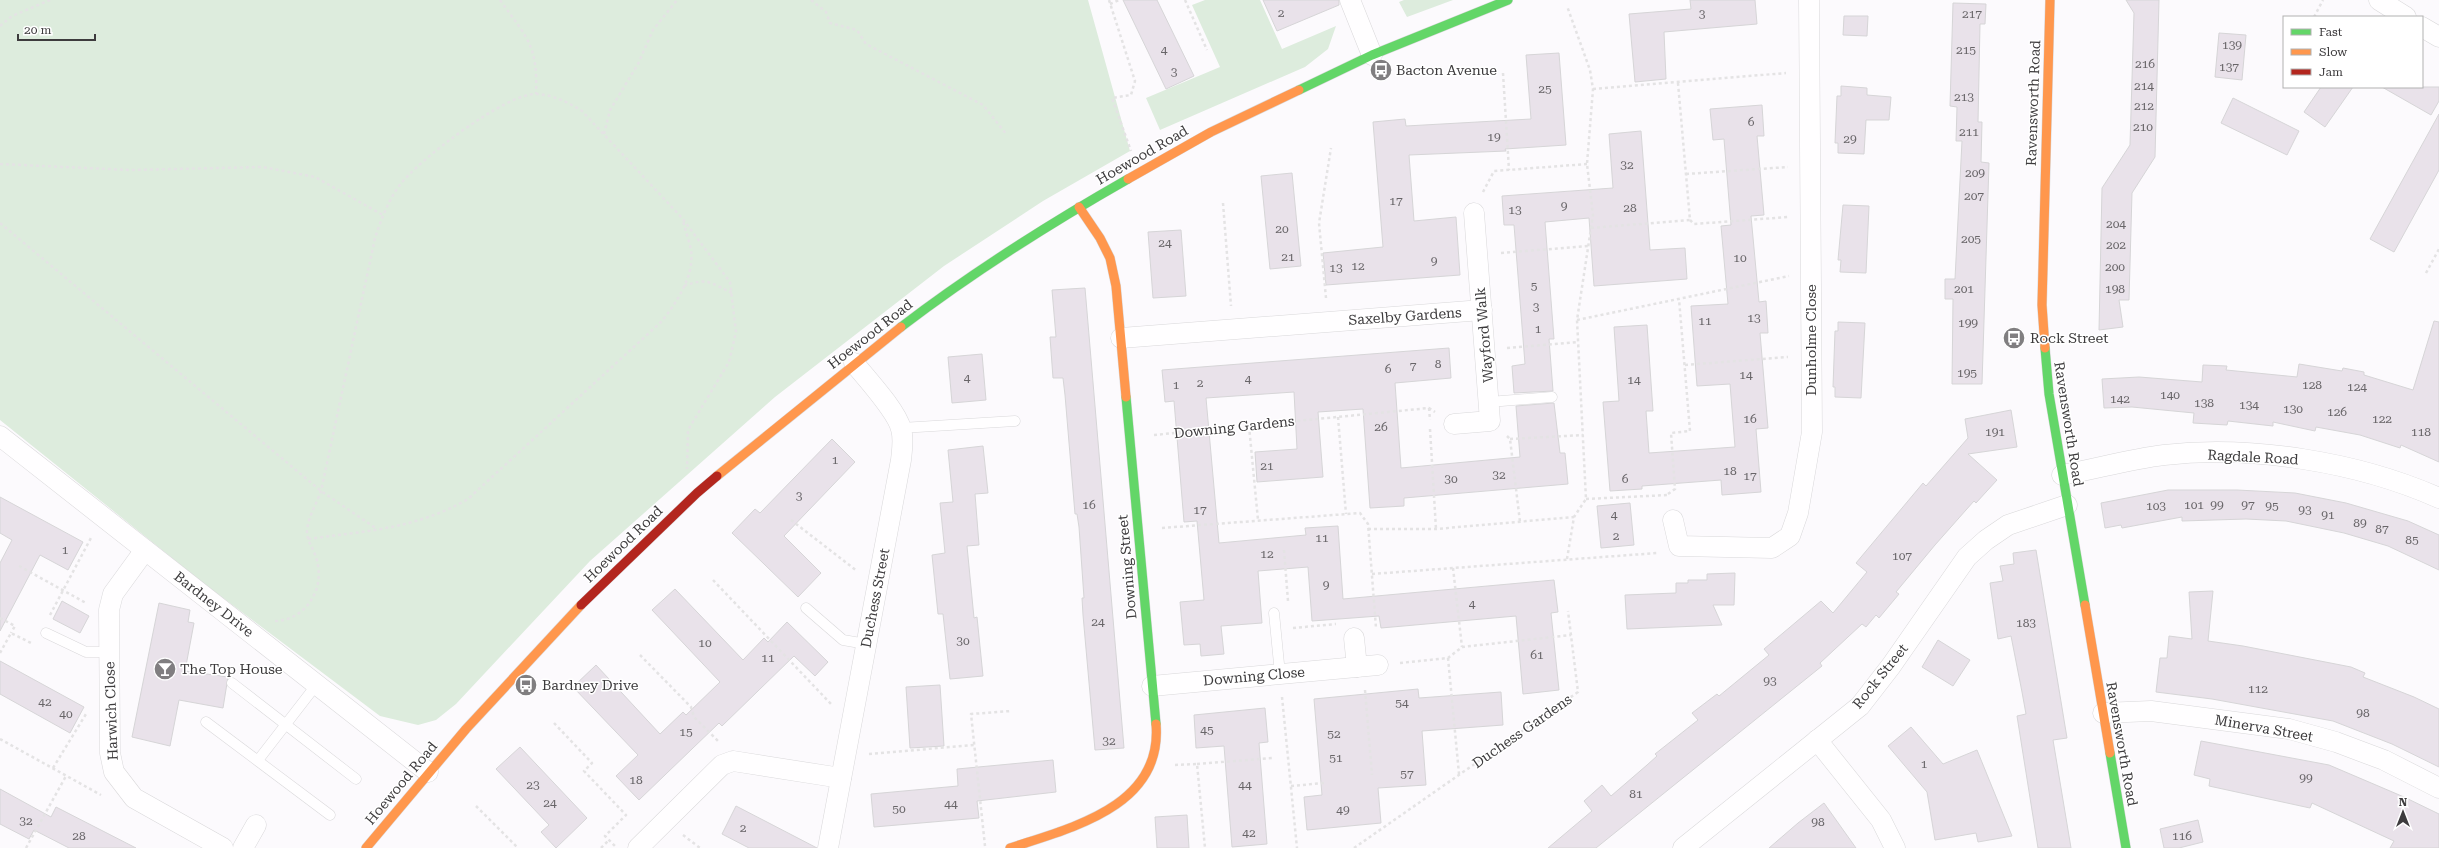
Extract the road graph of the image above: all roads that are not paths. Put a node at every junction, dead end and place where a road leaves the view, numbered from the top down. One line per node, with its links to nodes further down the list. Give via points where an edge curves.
1 (1350, 0): 9 (street)
2 (1508, 0): 9 (street, Hoewood Road)
3 (1809, 0): 24 (street, Dunholme Close, via 1812,432 1798,513 1790,536 1772,548 1679,546)
4 (2050, 0): 21 (street, Ravensworth Road, via 2042,305 2049,394)
5 (2379, 0): 6 (street)
6 (2404, 16)
7 (2423, 28): 8 (street)
8 (2439, 37)
9 (1372, 56): 10 (street, Hoewood Road, via 1211,132)
10 (1079, 207): 13 (street, Downing Street, via 1110,258 1116,286); 14 (street, Hoewood Road, via 952,288)
11 (1474, 213): 12 (street, Wayford Walk)
12 (1482, 310): 13 (street, Saxelby Gardens); 16 (street, Wayford Walk)
13 (1120, 338): 35 (street, Downing Street)
14 (854, 363): 19 (street); 41 (street, Hoewood Road, via 697,493 596,589)
15 (1552, 397): 16 (lane)
16 (1490, 411): 18 (street)
17 (1015, 421): 19 (lane)
18 (1454, 424)
19 (901, 428): 30 (street, Duchess Street, via 901,460)
20 (0, 436): 25 (street, Bardney Drive)
21 (2062, 475): 22 (street, Ragdale Road, via 2164,455 2270,455 2372,472); 23 (street, Ravensworth Road)
22 (2439, 498)
23 (2067, 505): 36 (street, Ravensworth Road); 39 (street, Rock Street, via 2008,525 1967,557 1860,706)
24 (1673, 520)
25 (146, 550): 31 (street, Harwich Close, via 113,594 109,610); 34 (street, Bardney Drive)
26 (806, 608): 30 (lane, via 844,640)
27 (1274, 613): 32 (lane)
28 (46, 633): 31 (lane, via 86,652)
29 (1354, 638): 32 (street, Downing Close, via 1366,666)
30 (866, 644): 42 (street, Duchess Street)
31 (110, 652): 47 (street, Harwich Close, via 110,753 114,772 134,798)
32 (1280, 674): 35 (street, Downing Close)
33 (232, 682): 38 (lane)
34 (317, 684): 38 (lane); 41 (street, Bardney Drive)
35 (1152, 686): 52 (street, Downing Street, via 1156,729 1154,749 1148,767 1134,791 1113,808 1091,820)
36 (2103, 713): 44 (street, Minerva Street, via 2151,711 2289,729 2336,742 2384,760); 55 (street, Ravensworth Road)
37 (206, 722): 40 (lane)
38 (285, 723): 40 (lane); 43 (lane)
39 (1818, 740): 53 (street, Rock Street); 54 (street, via 1881,820)
40 (259, 759): 45 (lane)
41 (428, 772): 49 (street, Hoewood Road)
42 (841, 778): 50 (street, via 733,761 722,765); 51 (street, Duchess Street)
43 (356, 779)
44 (2439, 788)
45 (330, 815)
46 (256, 825): 48 (street)
47 (224, 848)
48 (244, 848)
49 (366, 848)
50 (638, 848)
51 (828, 848)
52 (1010, 848)
53 (1683, 848)
54 (1895, 848)
55 (2126, 848)

